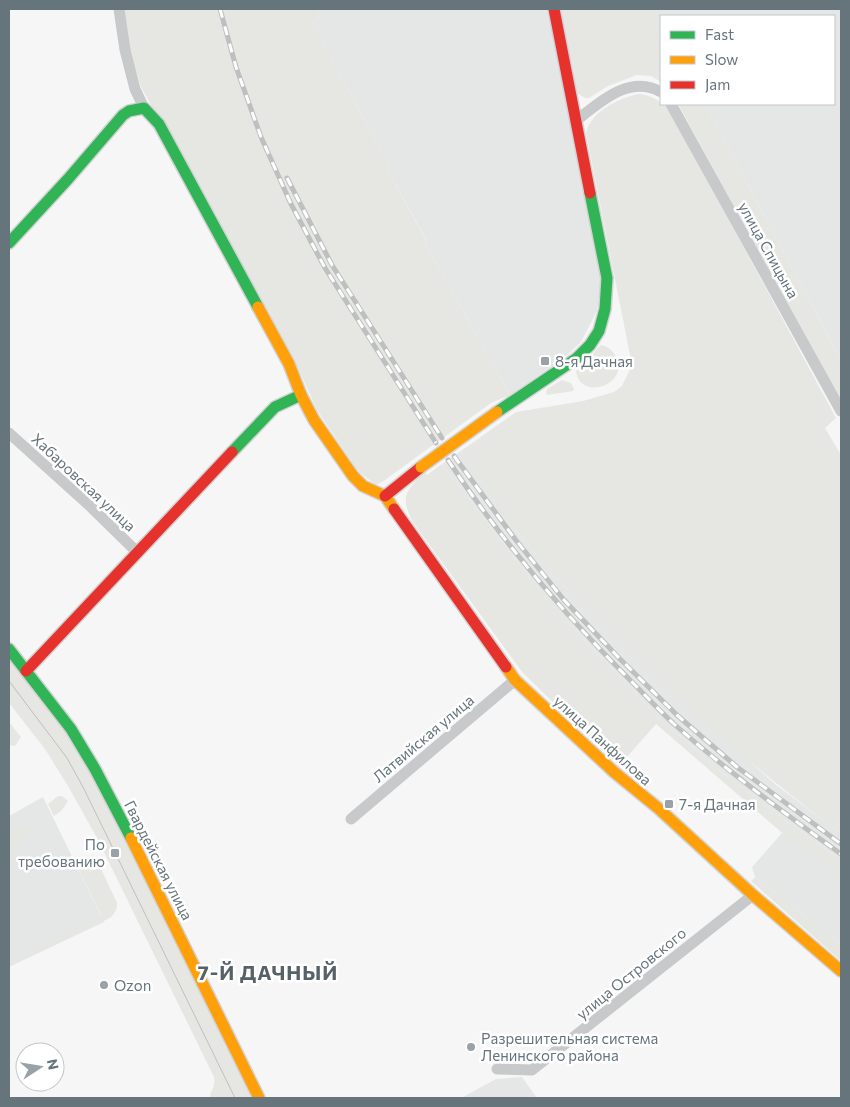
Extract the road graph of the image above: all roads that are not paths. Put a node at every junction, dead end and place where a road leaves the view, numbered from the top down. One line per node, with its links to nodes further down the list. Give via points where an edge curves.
1 (119, 9): 5 (street, via 125,50)
2 (554, 9): 6 (main road)
3 (660, 92): 6 (street, via 645,86 614,92)
4 (672, 105): 9 (street, улица Спицына)
5 (144, 108): 7 (main road, via 123,114); 8 (main road, via 159,124 188,177 289,364)
6 (577, 120): 11 (main road, bridge, via 607,278 607,298 596,338 575,360 420,467)
7 (9, 243)
8 (301, 395): 11 (main road, via 314,420 353,476 363,486); 12 (main road, via 275,407)
9 (841, 412)
10 (9, 433): 12 (street, Хабаровская улица)
11 (385, 496): 15 (main road, улица Панфилова)
12 (138, 553): 14 (main road)
13 (9, 649): 14 (main road, Гвардейская улица)
14 (26, 671): 20 (main road, Гвардейская улица, via 71,729 95,769 150,873)
15 (515, 680): 16 (street, Латвийская улица); 17 (main road, улица Панфилова)
16 (351, 819)
17 (753, 895): 18 (main road, улица Панфилова); 19 (street, улица Островского, via 532,1070)
18 (841, 971)
19 (497, 1069)
20 (259, 1098)

